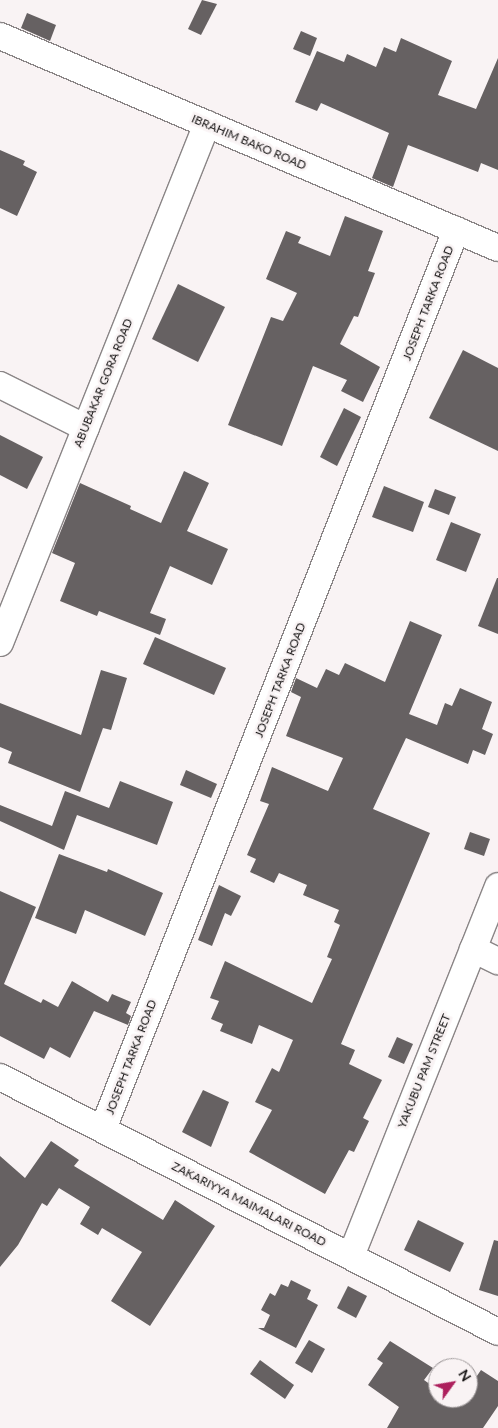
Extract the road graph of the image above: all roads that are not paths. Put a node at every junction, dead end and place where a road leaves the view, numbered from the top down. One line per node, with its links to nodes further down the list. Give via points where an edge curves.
1 (0, 36): 2 (street, IBRAHIM BAKO ROAD)
2 (207, 124): 3 (street, IBRAHIM BAKO ROAD); 6 (street, ABUBAKAR GORA ROAD)
3 (456, 230): 4 (street, IBRAHIM BAKO ROAD); 12 (street, JOSEPH TARKA ROAD)
4 (498, 248)
5 (0, 386): 6 (street)
6 (86, 428): 7 (street, ABUBAKAR GORA ROAD)
7 (0, 643)
8 (498, 886): 9 (street, YAKUBU PAM STREET)
9 (473, 949): 10 (street); 13 (street, YAKUBU PAM STREET)
10 (498, 961)
11 (0, 1077): 12 (street, ZAKARIYYA MAIMALARI ROAD)
12 (102, 1129): 13 (street, ZAKARIYYA MAIMALARI ROAD)
13 (351, 1256): 14 (street, ZAKARIYYA MAIMALARI ROAD)
14 (498, 1332)

